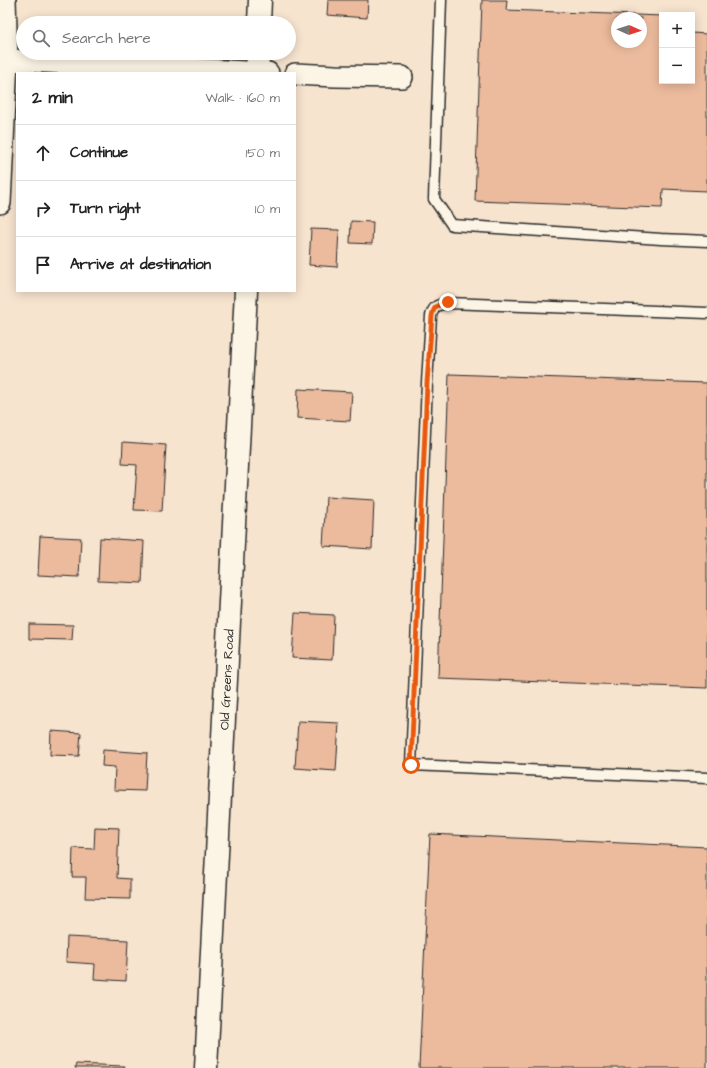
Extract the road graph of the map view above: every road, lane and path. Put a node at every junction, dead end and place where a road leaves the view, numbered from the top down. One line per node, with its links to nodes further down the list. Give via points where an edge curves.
1 (5, 0): 5 (street)
2 (260, 0): 4 (street)
3 (441, 0): 12 (lane, via 434,199 452,225)
4 (259, 16)
5 (7, 60): 7 (street); 11 (street)
6 (258, 60): 8 (street)
7 (238, 72)
8 (257, 72)
9 (296, 74): 10 (street)
10 (402, 77)
11 (0, 203)
12 (707, 241)
13 (246, 292): 16 (street, Old Greens Road)
14 (707, 313): 15 (lane, via 448,302 433,309 427,383 411,765)
15 (707, 778)
16 (206, 1068)

